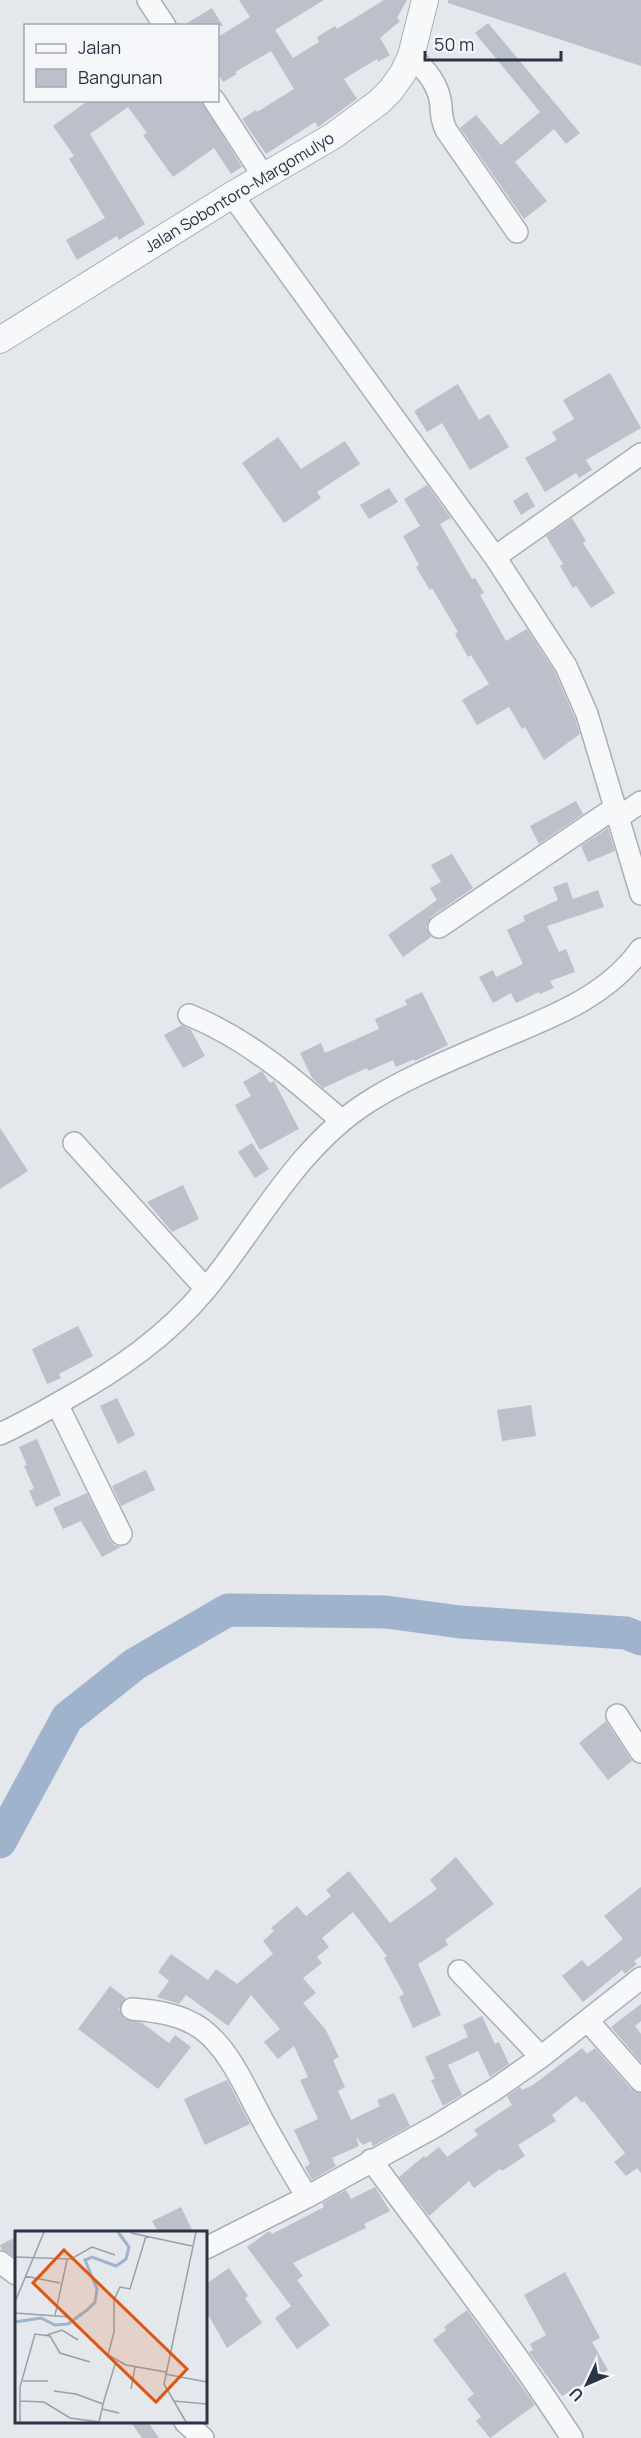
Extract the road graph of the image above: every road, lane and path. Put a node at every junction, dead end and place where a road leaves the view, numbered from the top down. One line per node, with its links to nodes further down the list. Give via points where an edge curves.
1 (148, 0): 3 (street)
2 (424, 0): 4 (street, Jalan Sobontoro-Margomulyo)
3 (164, 24)
4 (411, 56): 6 (street, Jalan Sobontoro-Margomulyo, via 404,73 379,102 333,136); 8 (street, via 433,80 440,117 450,137)
5 (215, 102): 6 (street)
6 (264, 177): 7 (street, Jalan Sobontoro-Margomulyo)
7 (232, 195): 9 (street, Jalan Sobontoro-Margomulyo); 11 (street)
8 (517, 232)
9 (0, 340)
10 (641, 454): 11 (street)
11 (495, 557): 13 (street, via 575,682)
12 (641, 802): 13 (street)
13 (617, 812): 14 (street); 15 (street)
14 (641, 894)
15 (440, 927)
16 (641, 949): 18 (street, via 619,974 588,998 384,1093)
17 (189, 1015): 18 (street, via 258,1052)
18 (342, 1120): 20 (street, via 264,1210)
19 (74, 1143): 20 (street)
20 (206, 1289): 21 (street, via 146,1349)
21 (57, 1404): 22 (street); 23 (street)
22 (0, 1434)
23 (121, 1534)
24 (617, 1714): 25 (street)
25 (641, 1752)
26 (459, 1971): 30 (street)
27 (641, 1978): 29 (street)
28 (132, 2009): 33 (street, via 160,2011 191,2023 217,2044)
29 (588, 2021): 30 (street); 31 (street)
30 (541, 2057): 32 (street, via 436,2126)
31 (641, 2081)
32 (372, 2160): 33 (street); 39 (street, via 532,2376)
33 (307, 2197): 34 (street)
34 (207, 2247)
35 (0, 2262): 36 (street)
36 (15, 2273)
37 (187, 2423): 38 (street)
38 (203, 2438)
39 (572, 2438)

